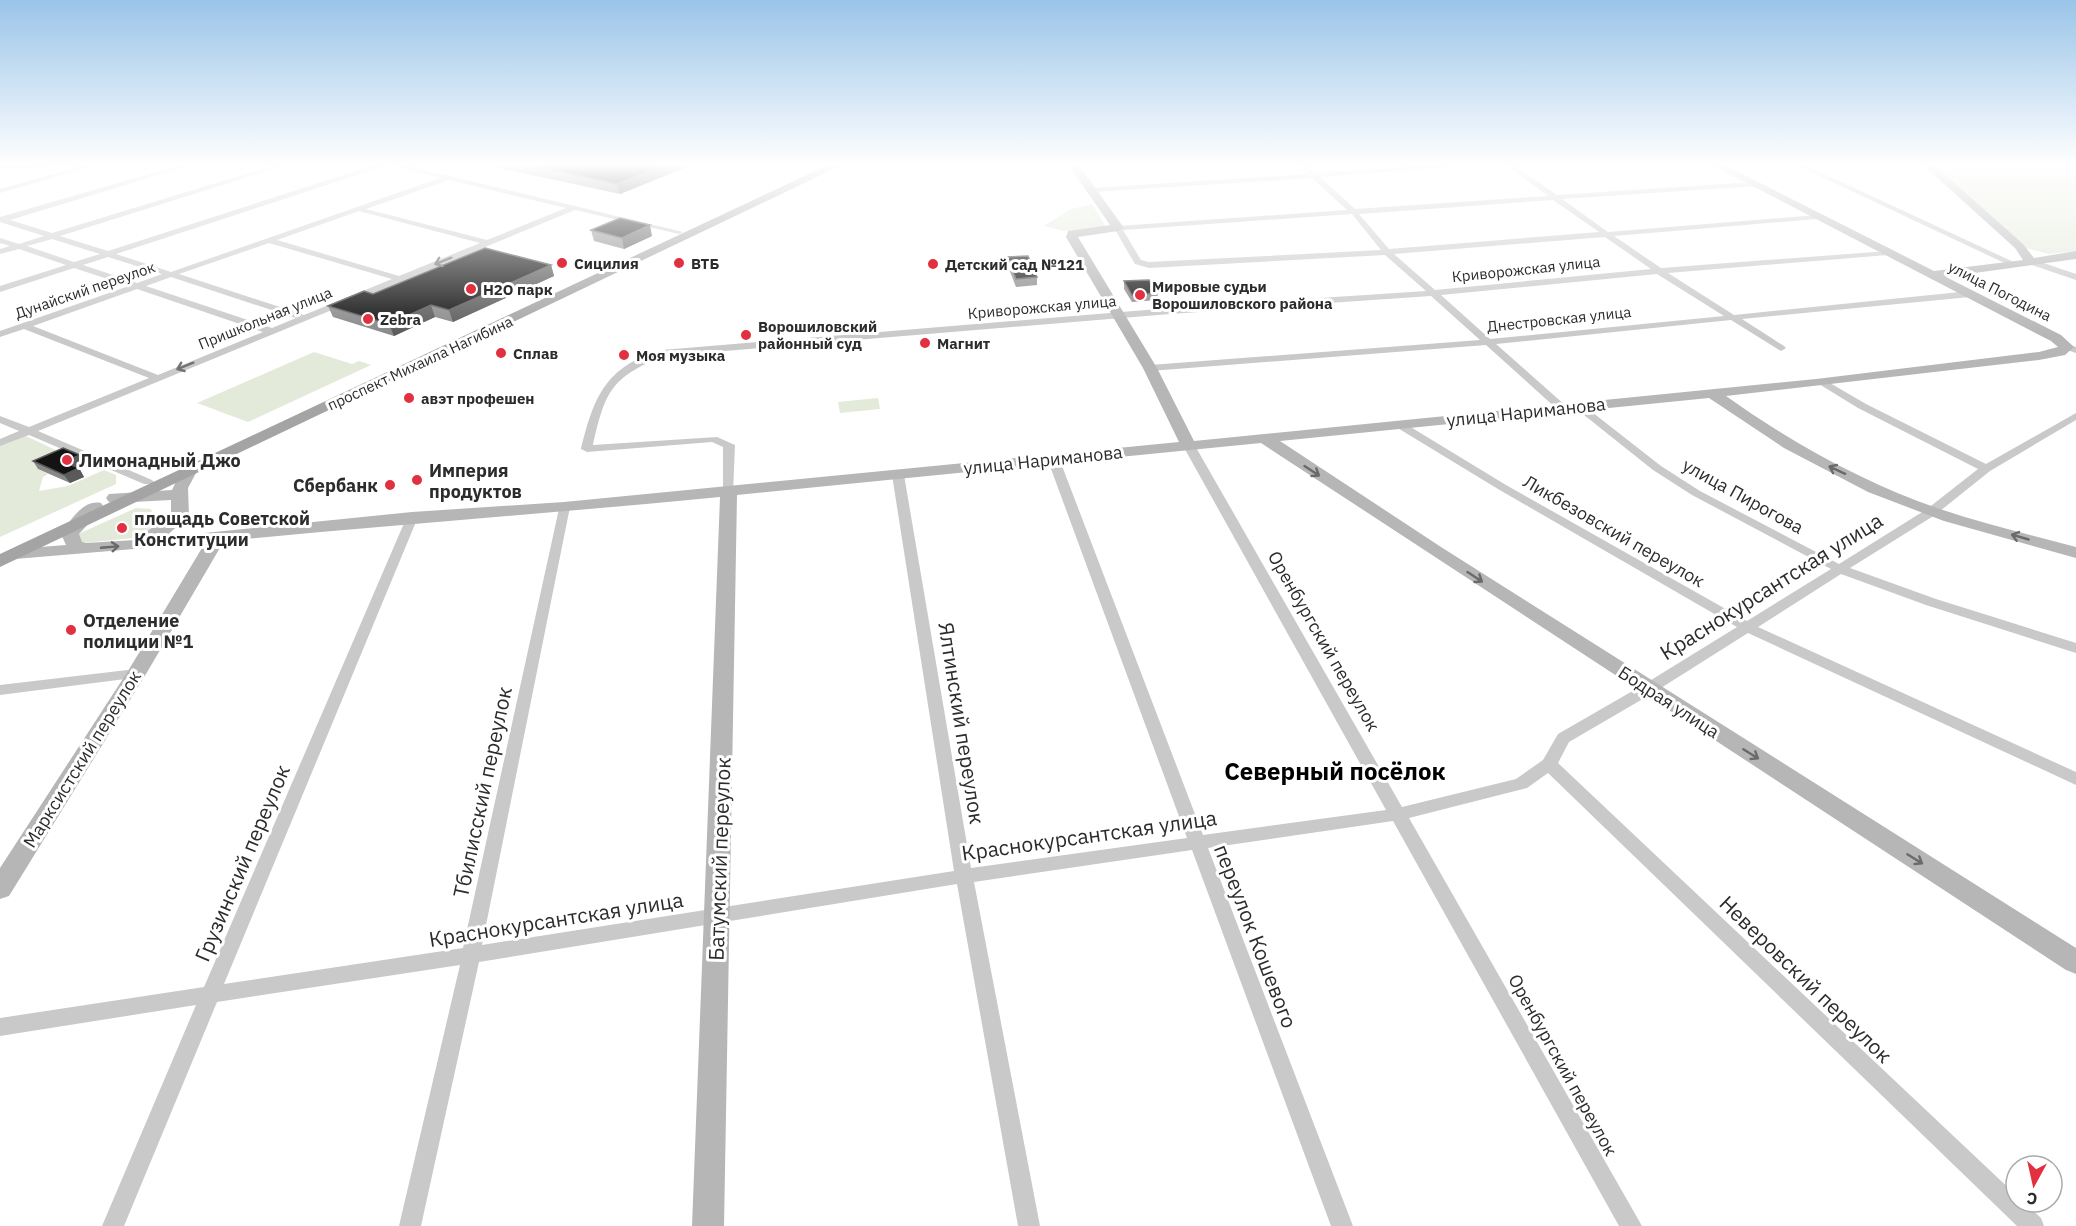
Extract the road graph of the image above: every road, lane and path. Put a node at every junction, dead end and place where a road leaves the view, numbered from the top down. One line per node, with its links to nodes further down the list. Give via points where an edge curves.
1 (8, 221): 21 (street)
2 (100, 221): 21 (street)
3 (209, 221): 29 (street)
4 (325, 221): 23 (street, Дунайский переулок)
5 (403, 221): 24 (street)
6 (541, 221): 24 (street, Пришкольная улица)
7 (634, 221): 19 (street)
8 (702, 221): 19 (main road, проспект Михаила Нагибина)
9 (718, 221): 67 (main road, проспект Михаила Нагибина)
10 (1114, 221): 18 (street)
11 (1218, 221): 18 (street)
12 (1362, 221): 27 (street)
13 (1587, 221): 20 (street)
14 (1761, 221): 20 (street)
15 (1825, 221): 28 (street, улица Погодина)
16 (1925, 221): 33 (street)
17 (1991, 221): 31 (street, via 2025,252)
18 (1118, 228): 27 (street, via 1138,262 1144,265); 43 (street, Оренбургский переулок, via 1072,233 1072,237)
19 (679, 232): 69 (main road, проспект Михаила Нагибина)
20 (1604, 233): 27 (street); 34 (street)
21 (52, 236): 25 (street); 29 (street)
22 (0, 240): 25 (street)
23 (269, 240): 35 (street, Дунайский переулок); 38 (street)
24 (489, 243): 38 (street, Пришкольная улица, one-way to 38)
25 (18, 246): 26 (street); 32 (street)
26 (0, 252)
27 (1387, 252): 41 (street)
28 (1888, 253): 34 (street, Криворожская улица); 36 (street, улица Погодина)
29 (108, 254): 32 (street); 35 (street)
30 (2076, 255): 31 (street)
31 (2029, 261): 33 (street); 37 (street)
32 (73, 265): 39 (street); 40 (street)
33 (2016, 265): 36 (street)
34 (1659, 271): 41 (street, Криворожская улица); 44 (street)
35 (171, 274): 39 (street, Дунайский переулок); 45 (street)
36 (1931, 275): 42 (street, улица Погодина)
37 (2076, 277)
38 (400, 279): 45 (street, Пришкольная улица)
39 (136, 286): 46 (street, Дунайский переулок); 47 (street)
40 (0, 289)
41 (1435, 293): 43 (street, Криворожская улица); 49 (street)
42 (1970, 294): 44 (street, Днестровская улица); 51 (street, улица Погодина)
43 (1120, 316): 52 (street, Оренбургский переулок); 70 (street, Криворожская улица, via 662,353 629,367 613,380 598,401 587,449 713,439 729,445)
44 (1730, 316): 49 (street, Днестровская улица); 50 (street)
45 (305, 318): 47 (street, Пришкольная улица)
46 (25, 326): 48 (street, Дунайский переулок); 53 (street)
47 (271, 332): 53 (street, Пришкольная улица, one-way to 53)
48 (0, 334)
49 (1487, 342): 52 (street, Днестровская улица); 57 (street)
50 (1781, 348)
51 (2071, 348): 54 (street, улица Нариманова, via 2039,356)
52 (1150, 368): 64 (street, Оренбургский переулок)
53 (157, 378): 61 (street, Пришкольная улица)
54 (1823, 382): 55 (street, улица Нариманова); 66 (street)
55 (1712, 393): 56 (street, улица Нариманова); 74 (street, one-way to 55, via 1780,441)
56 (1579, 407): 57 (street, улица Нариманова); 83 (street, улица Пирогова, via 1696,493)
57 (1562, 408): 60 (street, улица Нариманова)
58 (2076, 416): 66 (street, Краснокурсантская улица)
59 (0, 419): 61 (street)
60 (1400, 425): 62 (street, улица Нариманова); 84 (street, Ликбезовский переулок)
61 (28, 431): 63 (street, Пришкольная улица); 69 (street)
62 (1264, 438): 64 (street, улица Нариманова); 87 (street, Бодрая улица, one-way to 87)
63 (0, 443)
64 (1188, 444): 65 (street, улица Нариманова); 91 (street, Оренбургский переулок)
65 (1053, 459): 68 (street, улица Нариманова); 92 (street, переулок Кошевого)
66 (1986, 469): 74 (street, Краснокурсантская улица)
67 (188, 473): 69 (main road, проспект Михаила Нагибина); 71 (street)
68 (898, 475): 70 (street, улица Нариманова); 93 (street, Ялтинский переулок)
69 (150, 488): 71 (street); 72 (main road, проспект Михаила Нагибина); 77 (main road, проспект Михаила Нагибина)
70 (729, 491): 73 (street, улица Нариманова); 95 (street, Батумский переулок)
71 (178, 496): 75 (street)
72 (95, 507): 77 (street); 82 (main road, проспект Михаила Нагибина)
73 (564, 507): 76 (street, улица Нариманова); 96 (street, Тбилисский переулок)
74 (1931, 512): 81 (street, one-way to 74); 83 (street, Краснокурсантская улица)
75 (180, 516): 78 (street, via 188,524); 79 (street)
76 (412, 517): 78 (street, улица Нариманова); 98 (street, Грузинский переулок)
77 (76, 526): 80 (street, via 70,540); 82 (main road, проспект Михаила Нагибина)
78 (218, 536): 79 (street, улица Нариманова); 86 (street, Марксистский переулок)
79 (135, 545): 80 (street, улица Нариманова, one-way to 79)
80 (85, 549): 82 (street, улица Нариманова)
81 (2076, 553)
82 (5, 555)
83 (1840, 568): 84 (street, Краснокурсантская улица); 85 (street, улица Пирогова)
84 (1747, 627): 87 (street, Краснокурсантская улица); 90 (street, Ликбезовский переулок)
85 (2076, 648)
86 (136, 674): 88 (street); 94 (street, Марксистский переулок)
87 (1648, 689): 89 (street, Краснокурсантская улица, via 1563,738); 97 (street, Бодрая улица, one-way to 97)
88 (0, 690)
89 (1549, 764): 91 (street, Краснокурсантская улица, via 1521,784); 106 (street, Неверовский переулок)
90 (2076, 779)
91 (1400, 814): 92 (street, Краснокурсантская улица); 105 (street, Оренбургский переулок)
92 (1197, 842): 93 (street, Краснокурсантская улица); 104 (street, переулок Кошевого)
93 (964, 876): 95 (street, Краснокурсантская улица); 103 (street, Ялтинский переулок)
94 (0, 889)
95 (717, 917): 96 (street, Краснокурсантская улица); 102 (street, Батумский переулок)
96 (471, 955): 98 (street, Краснокурсантская улица); 101 (street, Тбилисский переулок)
97 (2076, 962)
98 (210, 996): 99 (street, Краснокурсантская улица); 100 (street, Грузинский переулок)
99 (0, 1027)
100 (113, 1226)
101 (410, 1226)
102 (708, 1226)
103 (1029, 1226)
104 (1342, 1226)
105 (1631, 1226)
106 (2033, 1226)

